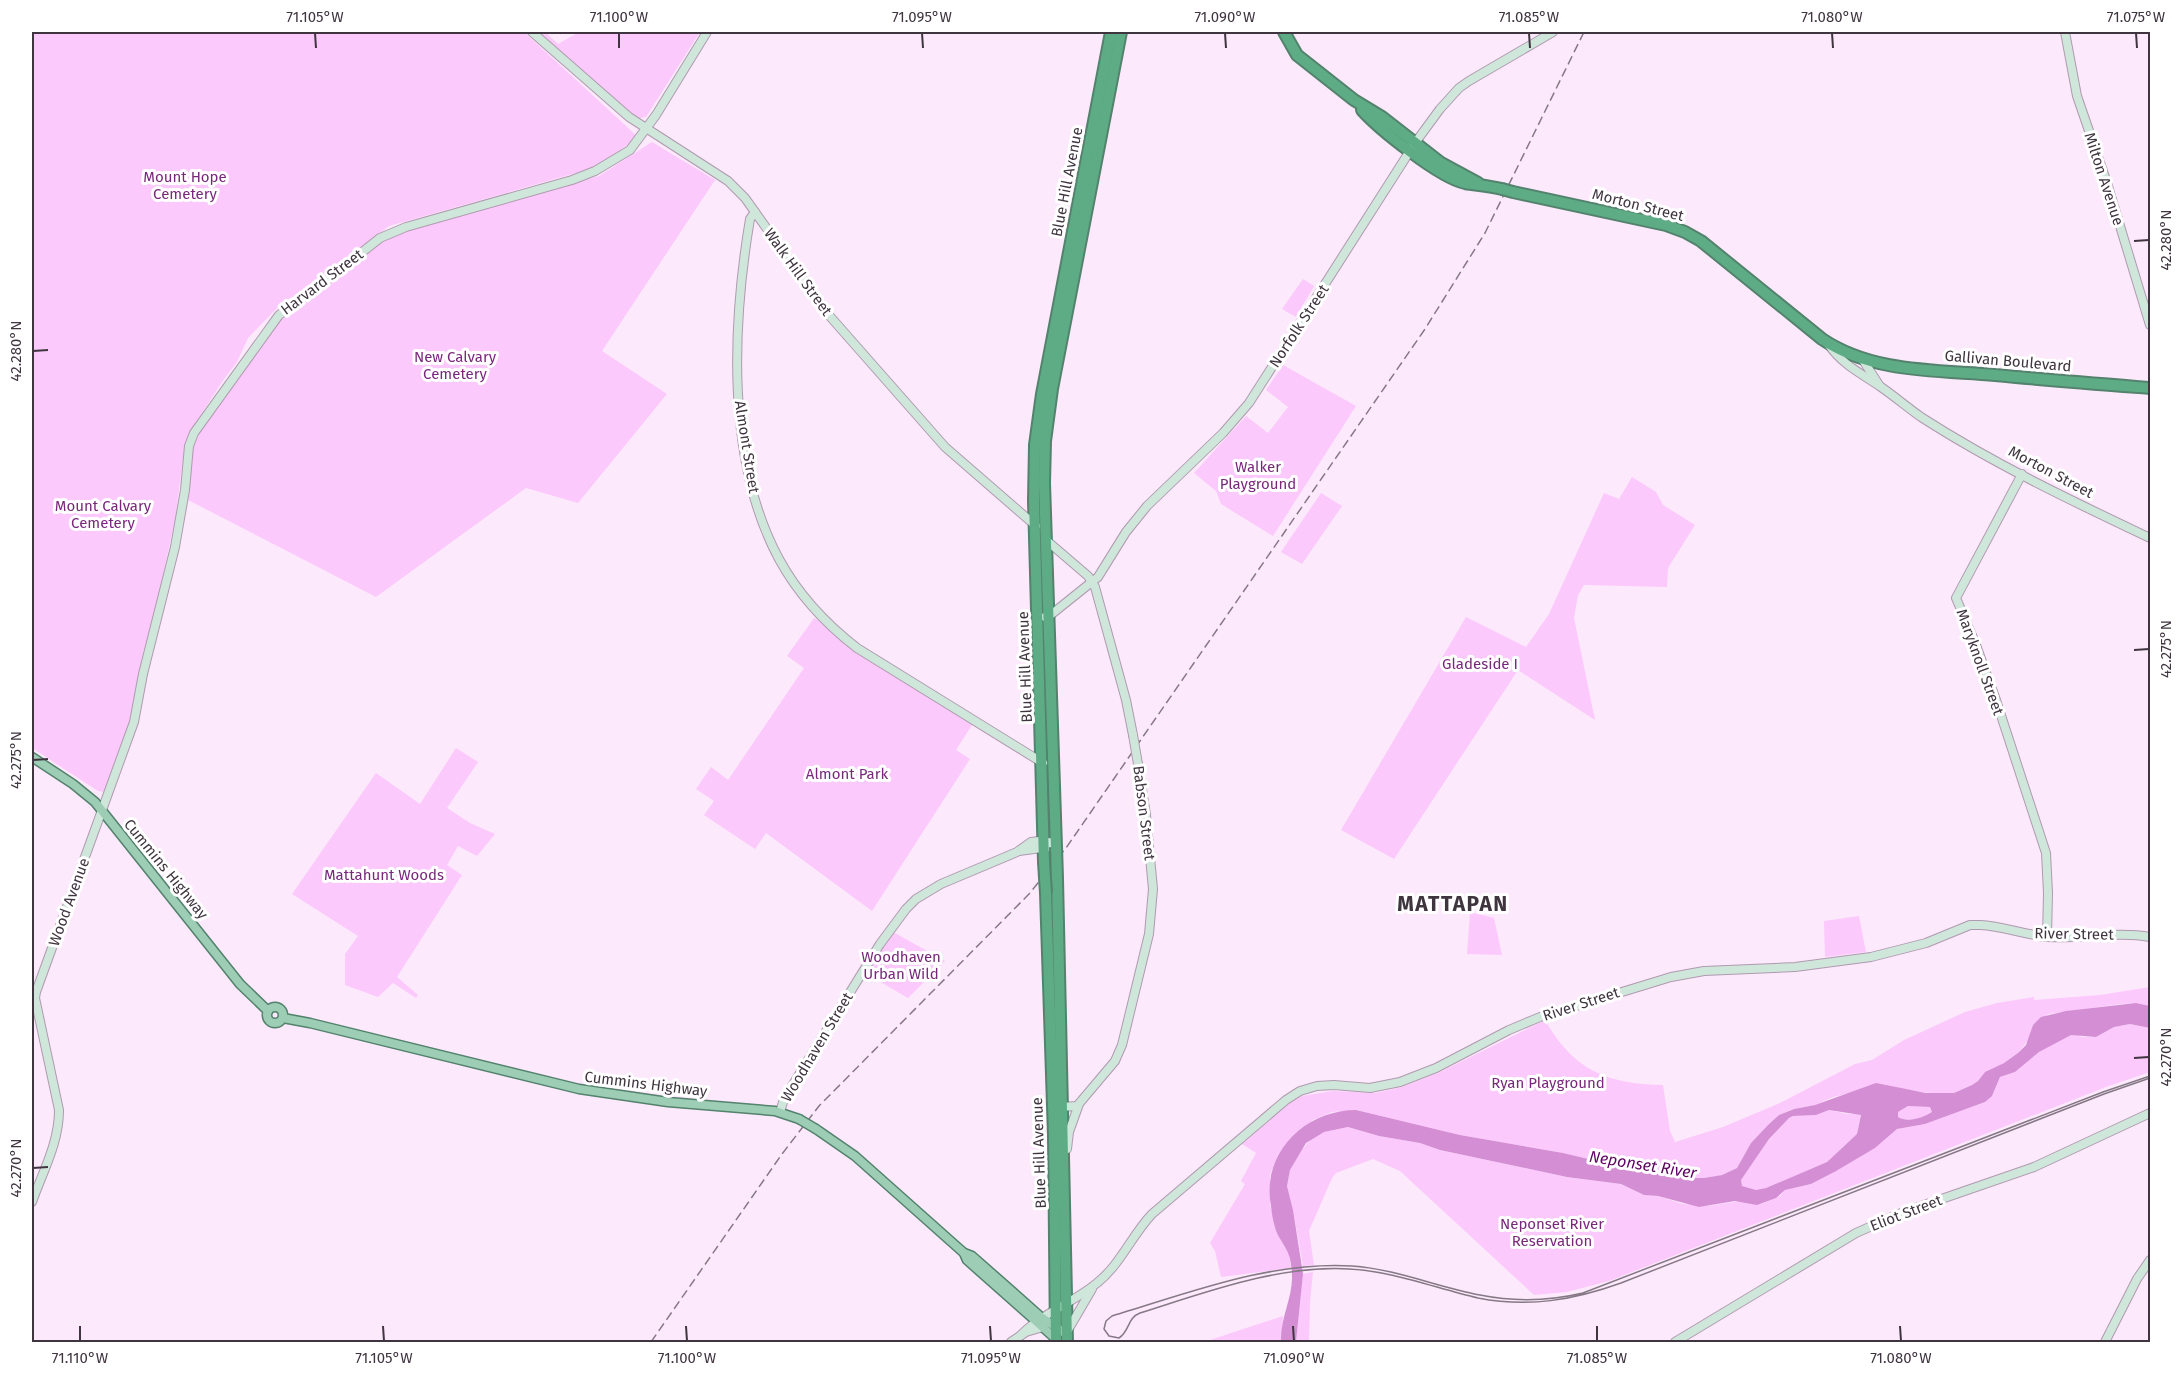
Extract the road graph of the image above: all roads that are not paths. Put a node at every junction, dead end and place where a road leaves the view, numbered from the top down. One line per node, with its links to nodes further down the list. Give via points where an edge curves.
1 (532, 32): 8 (main road, Walk Hill Street)
2 (707, 32): 8 (main road, Harvard Street)
3 (1111, 32): 17 (highway, Blue Hill Avenue, via 1038,411)
4 (1121, 32): 18 (highway, Blue Hill Avenue, via 1048,415 1044,455)
5 (1284, 32): 9 (highway, Morton Street, via 1299,57 1375,113)
6 (1553, 32): 9 (main road, Norfolk Street, via 1459,88)
7 (2065, 32): 11 (main road, Milton Avenue, via 2077,96)
8 (646, 128): 10 (main road, Walk Hill Street, via 728,182); 24 (main road, Harvard Street, via 630,150 595,171 380,238 272,322 206,414 189,446 181,519 134,722)
9 (1413, 147): 12 (highway, Morton Street, via 1478,183 1688,233); 20 (main road, Norfolk Street, via 1249,403 1147,506)
10 (755, 212): 17 (main road, Walk Hill Street, via 827,312 945,447); 23 (main road, Almont Street, via 750,219 738,308 737,378 750,477 780,561 811,606 857,648)
11 (2151, 325)
12 (1828, 343): 13 (highway, Morton Street); 14 (main road, Morton Street, via 1859,375)
13 (1863, 360): 14 (main road, Morton Street); 15 (highway, Gallivan Boulevard)
14 (1880, 387): 16 (main road, Morton Street, via 1936,426)
15 (2151, 388)
16 (2022, 474): 19 (main road, Morton Street); 26 (main road, Maryknoll Street, via 1956,598 2015,755 2046,852)
17 (1035, 525): 18 (main road, Walk Hill Street); 21 (highway, Blue Hill Avenue)
18 (1046, 537): 20 (main road, Babson Street); 21 (highway, Blue Hill Avenue)
19 (2151, 538)
20 (1092, 582): 21 (main road, Norfolk Street); 28 (main road, Babson Street, bridge, via 1133,735 1153,889 1149,934 1122,1045 1115,1061)
21 (1043, 617): 23 (highway, Blue Hill Avenue); 25 (highway, Blue Hill Avenue)
22 (32, 757): 24 (main road, Cummins Highway, via 82,790)
23 (1043, 764): 25 (highway, Blue Hill Avenue)
24 (102, 810): 30 (main road, Cummins Highway, via 240,984 268,1011 272,1022 283,1018 310,1023 579,1089); 34 (main road, Wood Avenue, via 35,998 58,1119 55,1141)
25 (1050, 845): 29 (highway, Blue Hill Avenue, bridge, via 1057,879); 29 (highway, Blue Hill Avenue, bridge, via 1044,862); 30 (main road, Woodhaven Street, via 1032,842 941,884 901,914)
26 (2048, 937): 27 (main road, River Street); 36 (main road, River Street, via 1993,926 1970,926 1926,943 1871,957 1795,967 1684,974 1556,1010 1394,1084 1303,1089 1152,1214)
27 (2151, 937)
28 (1082, 1100): 29 (main road); 33 (main road, Blue Hill Avenue, via 1069,1135)
29 (1060, 1104): 32 (highway, Blue Hill Avenue)
30 (780, 1112): 38 (main road, Cummins Highway, bridge, via 799,1119 855,1156 972,1256)
31 (2151, 1113): 42 (main road, Eliot Street, via 2034,1167 1856,1233)
32 (1059, 1135): 33 (highway, Blue Hill Avenue); 37 (highway, Blue Hill Avenue)
33 (1064, 1168): 37 (highway, Blue Hill Avenue)
34 (32, 1202)
35 (2151, 1260): 43 (main road)
36 (1097, 1283): 37 (main road, River Street); 40 (main road, River Street)
37 (1061, 1306): 38 (main road, River Street); 39 (highway); 40 (highway)
38 (1040, 1322): 39 (main road, Cummins Highway); 40 (main road, Cummins Highway); 41 (main road, River Street)
39 (1056, 1327): 40 (highway)
40 (1062, 1339)
41 (1011, 1342)
42 (1675, 1342)
43 (2104, 1342)

